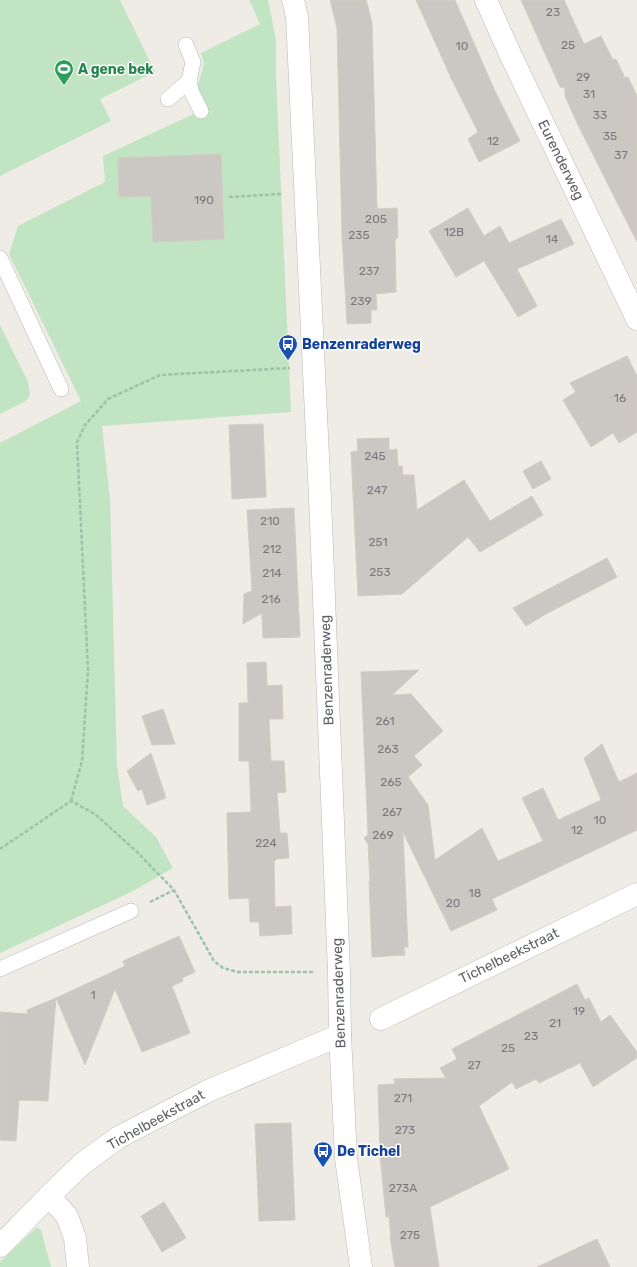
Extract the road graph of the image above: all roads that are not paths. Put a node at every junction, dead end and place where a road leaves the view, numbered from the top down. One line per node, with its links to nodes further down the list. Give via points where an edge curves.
1 (293, 0): 14 (street, Benzenraderweg, via 297,17 320,498)
2 (486, 0): 8 (street, Eurenderweg)
3 (186, 45): 4 (lane, via 193,62)
4 (189, 81): 5 (lane); 6 (lane)
5 (168, 99)
6 (201, 111)
7 (0, 258): 9 (lane)
8 (636, 313)
9 (61, 389)
10 (637, 894): 13 (street, Tichelbeekstraat)
11 (132, 911): 12 (lane)
12 (0, 969)
13 (381, 1019)
14 (340, 1035): 15 (street, Tichelbeekstraat, via 208,1091 119,1137 82,1164); 18 (street, Benzenraderweg, via 346,1158)
15 (49, 1196): 16 (street, Tichelbeekstraat); 17 (street, via 67,1216 75,1238)
16 (2, 1238)
17 (78, 1267)
18 (361, 1267)

